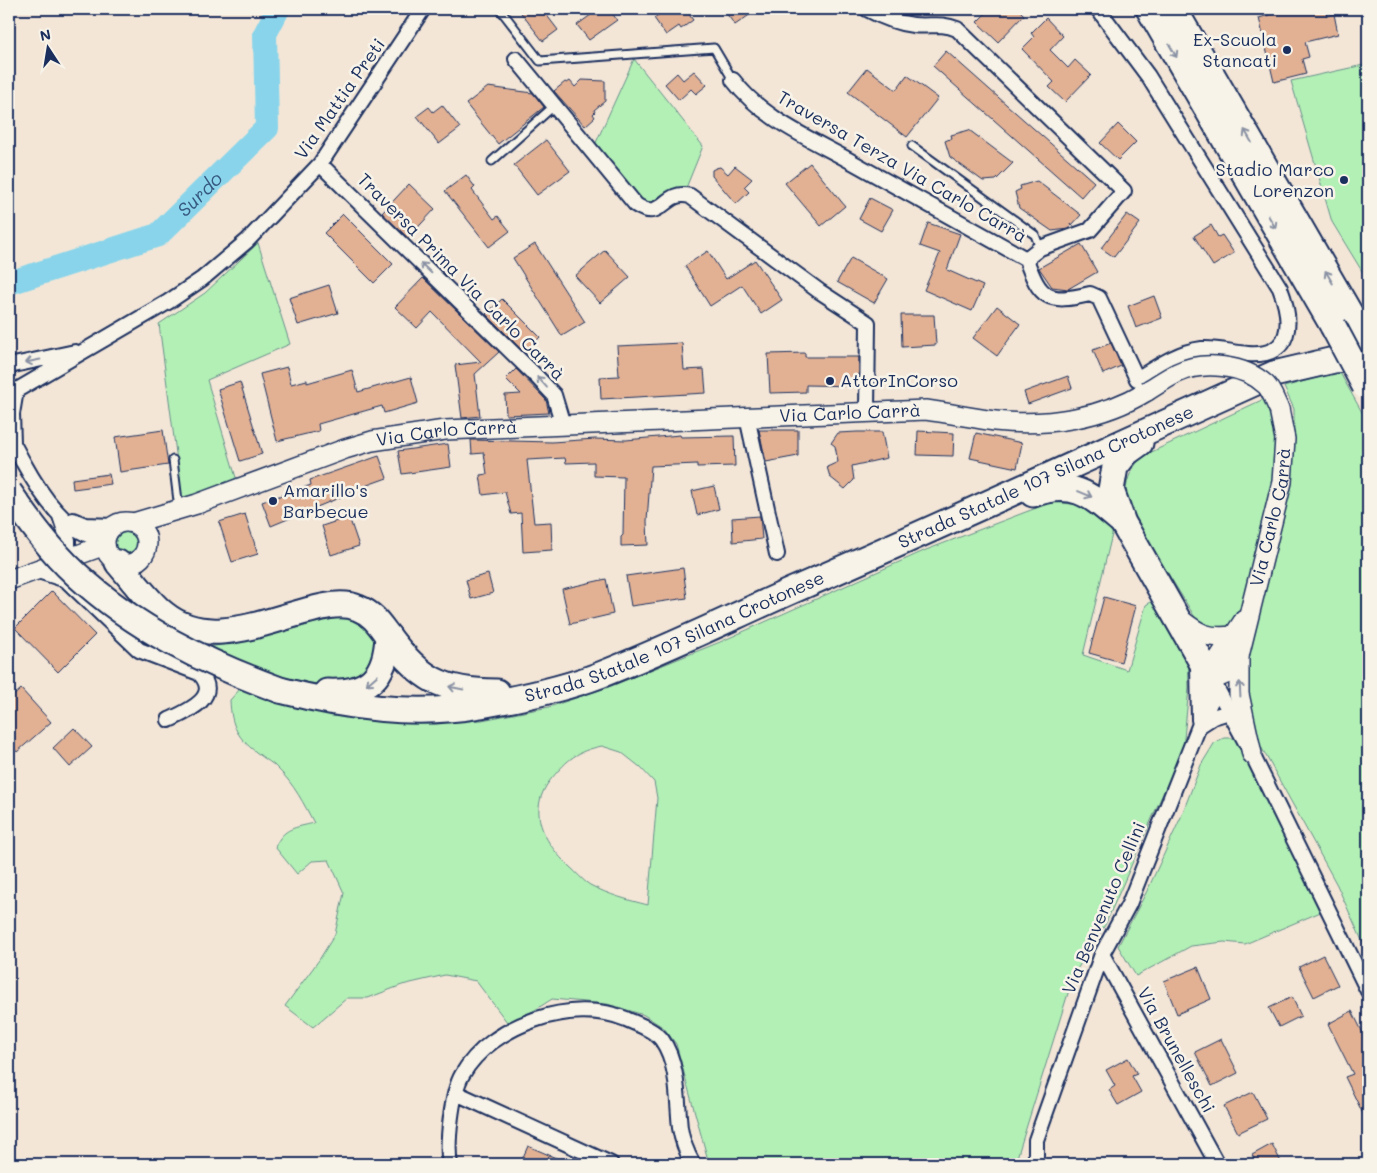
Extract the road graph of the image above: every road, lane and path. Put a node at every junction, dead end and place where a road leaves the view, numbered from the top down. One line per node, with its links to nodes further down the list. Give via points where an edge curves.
1 (423, 9): 12 (street, Via Mattia Preti)
2 (500, 9): 8 (lane, via 540,61 714,48)
3 (867, 9): 13 (street, via 888,20 914,25 945,24 956,29 1124,192 1090,230)
4 (1098, 9): 21 (street, via 1148,76 1280,288 1288,322 1285,338 1278,348 1266,354 1246,354 1220,348 1200,350 1168,360)
5 (1148, 9): 15 (highway, one-way to 15)
6 (1174, 9): 15 (highway, one-way to 6)
7 (516, 59): 9 (street)
8 (733, 80): 14 (street, Traversa Terza Via Carlo Carrà, via 744,95 761,109 800,133)
9 (554, 105): 11 (lane); 24 (street, via 636,205 645,211 653,211 673,196 690,196 868,323)
10 (912, 146): 13 (lane, via 1035,235)
11 (492, 160)
12 (320, 164): 17 (street, Via Mattia Preti, via 247,242 202,279); 27 (street, Traversa Prima Via Carlo Carrà, one-way to 12, via 554,395)
13 (1040, 248): 14 (street)
14 (1026, 259): 21 (street, Traversa Terza Via Carlo Carrà, via 1039,290 1053,298 1090,294 1099,298)
15 (1343, 322): 16 (highway); 22 (highway, bridge)
16 (1368, 345)
17 (91, 349): 19 (street, Via Mattia Preti, one-way to 19); 23 (street, Via Mattia Preti)
18 (1368, 357): 25 (highway, Strada Statale 107 Silana Crotonese, via 1334,360 1274,374)
19 (9, 366)
20 (9, 370): 23 (street, via 14,376)
21 (1142, 385): 24 (main road, Via Carlo Carrà, via 1129,402 1096,414 1033,422 995,421 926,410); 42 (main road, Via Carlo Carrà, bridge, via 1186,369 1207,366 1238,370 1266,385 1279,409 1286,456)
22 (1367, 388)
23 (13, 396): 28 (street)
24 (867, 412): 26 (main road, Via Carlo Carrà)
25 (1188, 414): 35 (highway, via 1126,453 1114,467 1111,490); 36 (highway, Strada Statale 107 Silana Crotonese)
26 (747, 417): 27 (main road, Via Carlo Carrà); 38 (street)
27 (563, 425): 31 (main road, Via Carlo Carrà, via 445,430 372,441 310,460)
28 (11, 440): 33 (street)
29 (173, 460): 32 (lane)
30 (9, 492): 49 (highway, Strada Statale 107 Silana Crotonese, bridge, via 36,530 76,574 119,611 170,643 214,665)
31 (197, 504): 32 (main road, Via Carlo Carrà); 37 (main road, Via Carlo Carrà, via 157,531)
32 (179, 509): 34 (main road, Via Carlo Carrà)
33 (60, 516): 37 (street, via 85,525); 39 (street, via 68,540)
34 (133, 523): 37 (main road, Via Carlo Carrà, via 120,523); 37 (main road, via 144,531)
35 (1123, 523): 36 (highway, one-way to 35, via 1041,491 1070,488 1089,494); 43 (highway)
36 (939, 527): 50 (highway, Strada Statale 107 Silana Crotonese, via 599,676)
37 (120, 548): 39 (main road); 40 (main road); 44 (highway, via 154,604 164,614 197,631 218,633 329,605 357,607 373,616)
38 (777, 554)
39 (68, 557): 40 (main road)
40 (41, 567): 41 (main road); 52 (street, via 66,580 139,650 199,673 204,678 206,690 201,702)
41 (9, 580)
42 (1250, 611): 45 (main road, Via Carlo Carrà); 47 (main road, Via Carlo Carrà)
43 (1179, 618): 45 (main road, via 1199,634 1216,638); 46 (highway)
44 (388, 636): 49 (highway, one-way to 49, via 381,671 373,681 359,689 342,693); 50 (highway, one-way to 44, via 478,692 449,687 424,676 408,662)
45 (1233, 636): 48 (main road, Via Carlo Carrà, via 1217,661)
46 (1196, 651): 48 (highway); 53 (street, Via Benvenuto Cellini)
47 (1239, 656): 48 (main road, Via Carlo Carrà, via 1226,674); 54 (main road, one-way to 47, via 1239,694)
48 (1212, 680): 51 (street); 53 (street, Via Benvenuto Cellini)
49 (280, 690): 50 (highway, Strada Statale 107 Silana Crotonese, via 332,704 432,710 480,705)
50 (539, 693)
51 (1229, 712): 53 (street); 54 (street)
52 (169, 720)
53 (1199, 726): 55 (street, Via Benvenuto Cellini, via 1130,904)
54 (1252, 754): 56 (street)
55 (1102, 954): 61 (street, Via Benvenuto Cellini, via 1036,1140); 62 (street, Via Brunelleschi)
56 (1368, 991)
57 (456, 1094): 58 (street, via 452,1106); 59 (street); 60 (street, via 461,1076 474,1058 517,1028 548,1014 573,1011 610,1013 661,1038 673,1067 680,1129)
58 (451, 1164)
59 (611, 1164)
60 (693, 1164)
61 (1036, 1164)
62 (1217, 1164)

